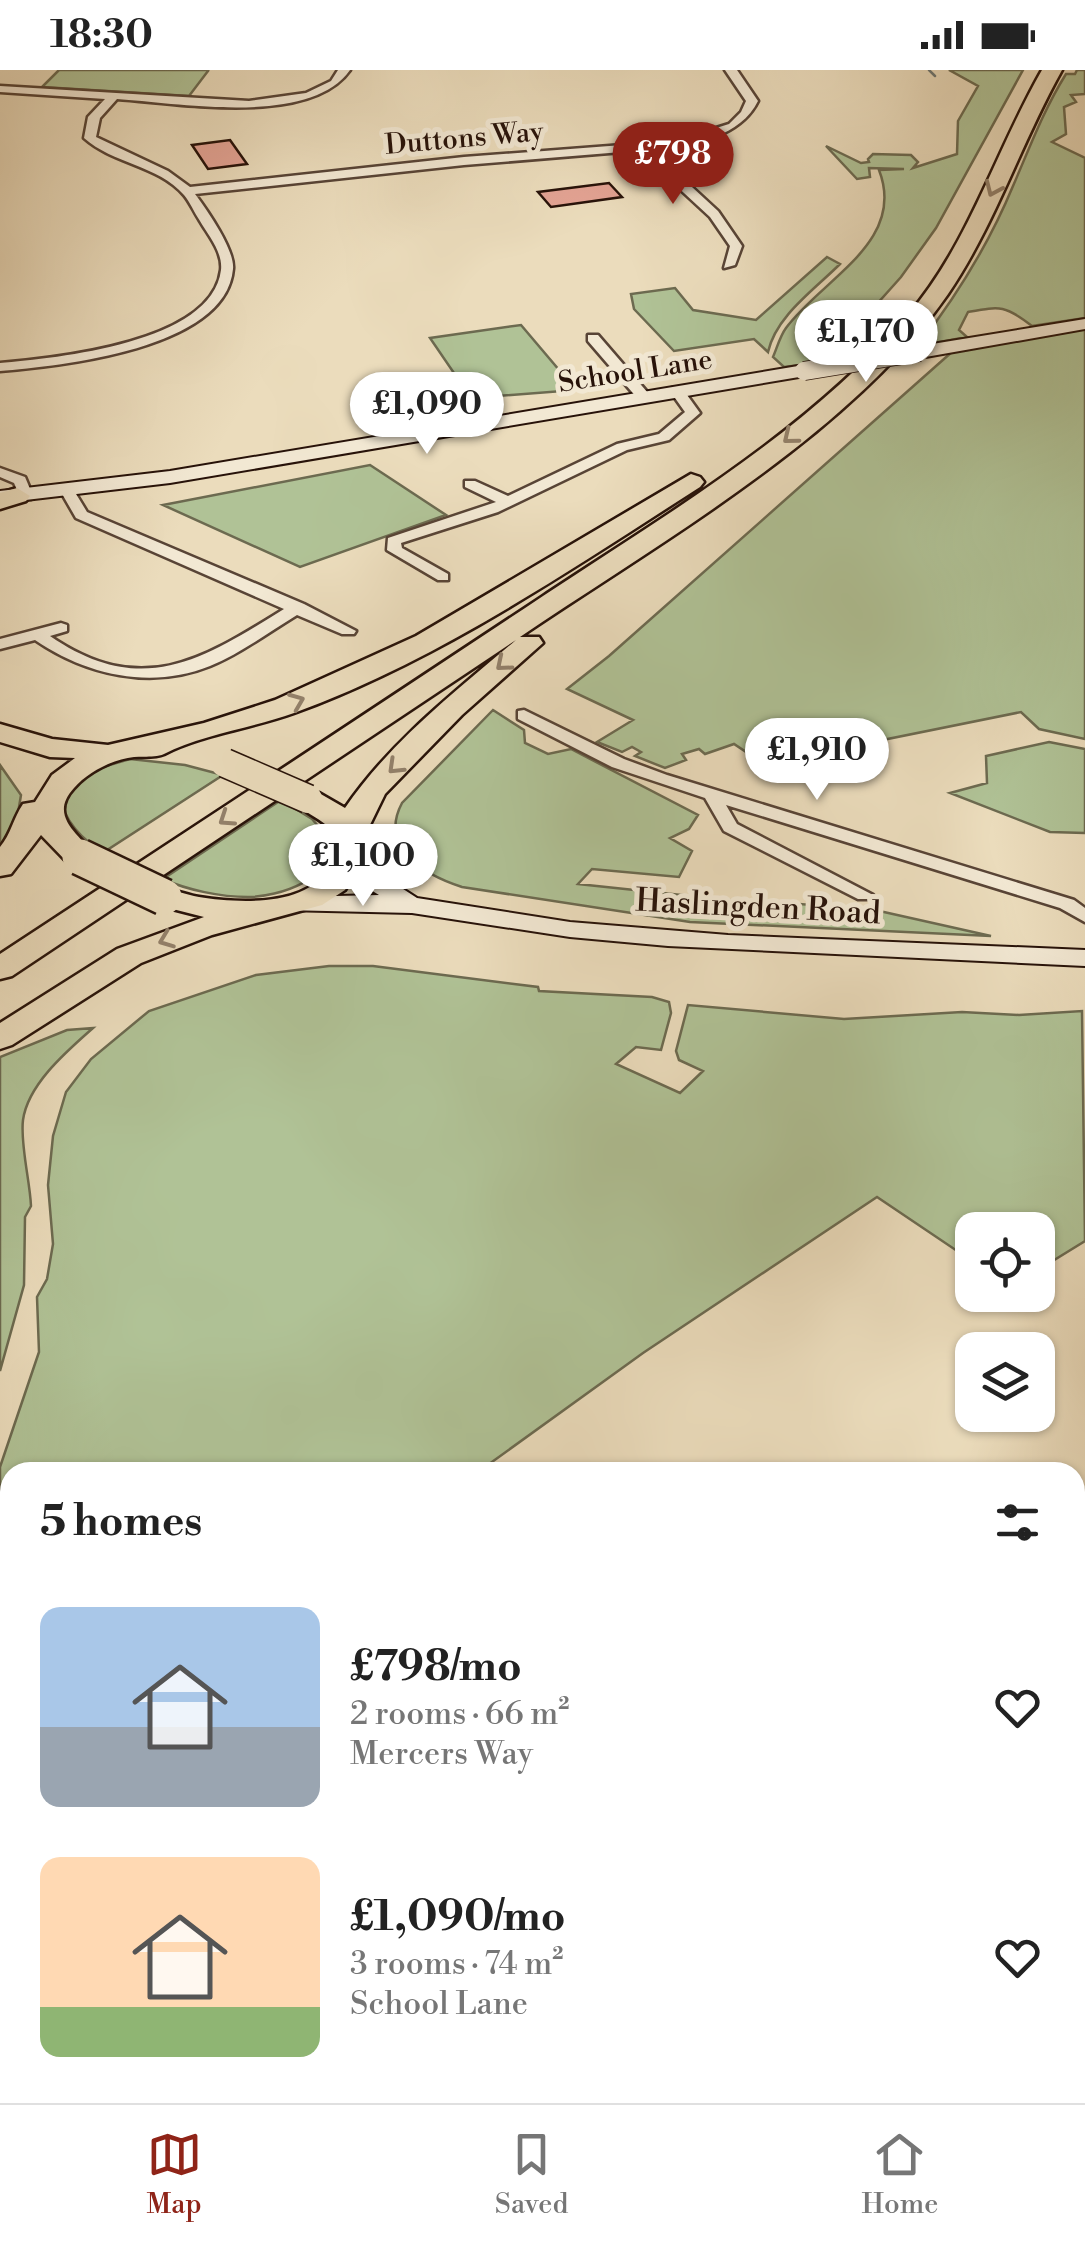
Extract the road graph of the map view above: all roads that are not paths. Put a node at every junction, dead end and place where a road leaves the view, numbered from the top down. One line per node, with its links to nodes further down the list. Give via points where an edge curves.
1 (344, 70): 6 (street, via 324,90 272,103)
2 (731, 70): 7 (street, Duttons Way, via 752,101 739,122 710,136)
3 (1033, 70): 15 (highway, via 950,230 894,312 842,366)
4 (1052, 70): 19 (highway, one-way to 19, via 959,260 916,320 851,387)
5 (0, 89): 6 (street)
6 (114, 96): 8 (street, via 94,117 90,138)
7 (650, 147): 8 (street, Duttons Way); 9 (street, via 736,246)
8 (188, 191): 12 (street, via 228,266 216,298 123,348)
9 (729, 264)
10 (1085, 324): 13 (main road, School Lane, bridge)
11 (592, 338): 14 (street)
12 (0, 367)
13 (676, 391): 14 (main road, School Lane); 21 (street, via 693,414 668,435 622,447)
14 (643, 396): 18 (main road, School Lane)
15 (736, 454): 33 (highway, one-way to 15, via 218,730 317,694 528,583); 44 (highway, via 561,578)
16 (0, 472): 20 (street, via 20,480)
17 (471, 484): 21 (street)
18 (68, 492): 20 (main road, School Lane); 25 (street, via 80,514)
19 (715, 493): 38 (highway, one-way to 38, via 452,709 374,788); 46 (highway, one-way to 46)
20 (8, 497)
21 (509, 502): 22 (street, via 393,541 395,550)
22 (416, 562): 23 (street); 24 (street)
23 (397, 572)
24 (443, 576)
25 (298, 607): 27 (street); 28 (street, via 203,663 162,673 113,671)
26 (61, 628): 28 (street)
27 (348, 631)
28 (40, 636): 29 (street)
29 (1, 644)
30 (524, 715): 32 (street, Haslingden Road)
31 (0, 733): 33 (highway, via 50,748)
32 (567, 736): 35 (street); 37 (street, Haslingden Road, via 618,763)
33 (128, 748): 36 (highway, via 64,768); 38 (highway, bridge, via 183,750 225,763 338,817)
34 (0, 749): 36 (highway)
35 (547, 749)
36 (31, 790): 39 (highway, via 24,839); 42 (highway, bridge, via 38,828 80,856 206,910)
37 (712, 796): 40 (street, via 730,827); 43 (street, Haslingden Road, via 1068,904)
38 (351, 840): 41 (main road, Haslingden Road, via 376,884); 42 (highway, via 334,882)
39 (0, 868)
40 (864, 895)
41 (430, 908): 42 (main road, Haslingden Road, via 356,902); 45 (main road, Haslingden Road, via 662,938)
42 (273, 909): 47 (highway, one-way to 47, via 186,932 129,956)
43 (1085, 916)
44 (0, 942)
45 (1085, 958)
46 (0, 969)
47 (0, 1038)

